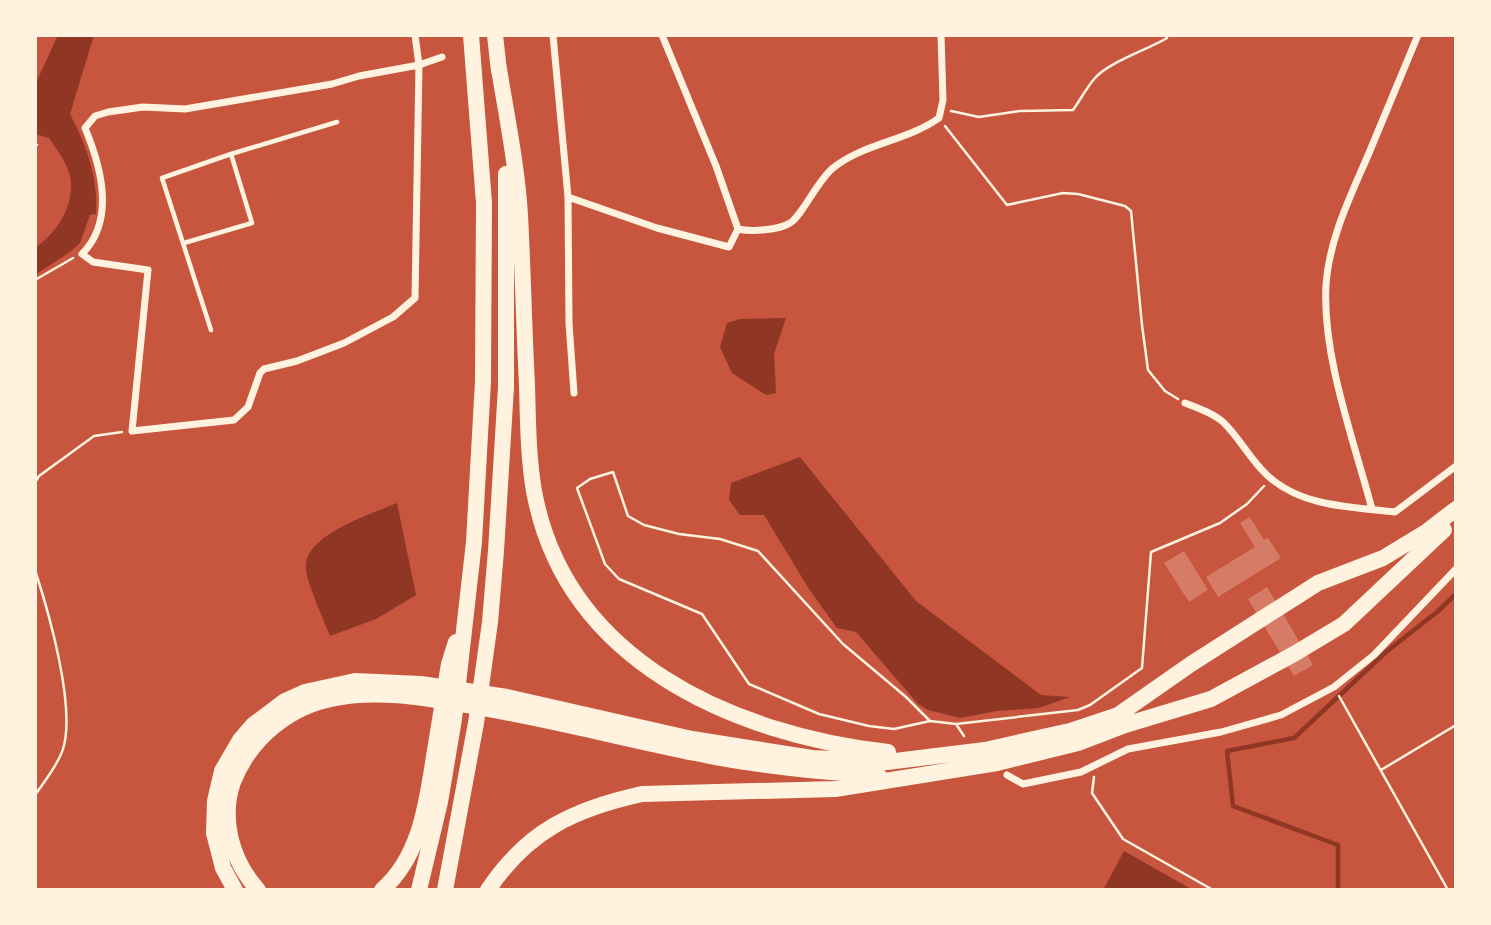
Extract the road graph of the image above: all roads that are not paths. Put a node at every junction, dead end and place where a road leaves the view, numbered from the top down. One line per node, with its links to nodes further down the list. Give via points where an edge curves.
1 (415, 35): 10 (street)
2 (471, 35): 24 (highway, via 484,203 483,382)
3 (495, 35): 9 (highway)
4 (553, 35): 13 (street)
5 (662, 35): 14 (street)
6 (941, 35): 14 (street, via 940,114 923,130 863,150 833,168 789,224 751,232)
7 (1418, 35): 20 (street, via 1347,203 1326,285 1335,370)
8 (442, 57): 10 (street)
9 (498, 63): 27 (highway, via 519,212 534,492 572,589 591,617 624,650 668,681 714,705 788,733 852,748); 34 (highway, via 506,173 506,387 496,551 476,723)
10 (419, 65): 10 (street, via 415,299 393,317 344,343 264,369 248,407 234,420 132,431 148,271 93,262 82,254 99,228 102,201 96,154 85,128 95,116 143,107 185,109)
11 (337, 122): 12 (lane)
12 (230, 154): 15 (lane, via 162,178); 15 (lane, via 252,223)
13 (568, 197): 14 (street, via 729,247); 17 (street)
14 (738, 229)
15 (184, 243): 16 (lane)
16 (211, 330)
17 (574, 393)
18 (1185, 403): 20 (street, via 1225,423 1254,463 1294,493 1317,502)
19 (1456, 466): 20 (street, via 1395,512)
20 (1372, 509)
21 (1456, 509): 27 (highway, via 1383,558 1318,583 1118,715 1026,742)
22 (1456, 520): 29 (highway, via 1344,624 1211,699 1033,755)
23 (1456, 569): 28 (street, via 1374,654 1334,687 1280,715 1221,732 1128,749 1081,772 1023,785)
24 (469, 596): 32 (highway, via 449,664 415,844); 33 (highway, via 445,774)
25 (421, 690): 26 (highway); 30 (highway, via 355,681 332,685 285,701 253,725 222,771 215,801 217,849); 31 (highway, via 323,701 280,721 254,745 230,790 227,811 233,849)
26 (506, 704): 27 (highway, via 779,754 887,762); 29 (highway, via 696,753 768,766)
27 (929, 757)
28 (1007, 775)
29 (906, 778): 35 (highway, via 835,789 642,794 613,800 584,809 538,835)
30 (235, 890)
31 (258, 890)
32 (382, 890)
33 (419, 890)
34 (445, 890)
35 (488, 890)

